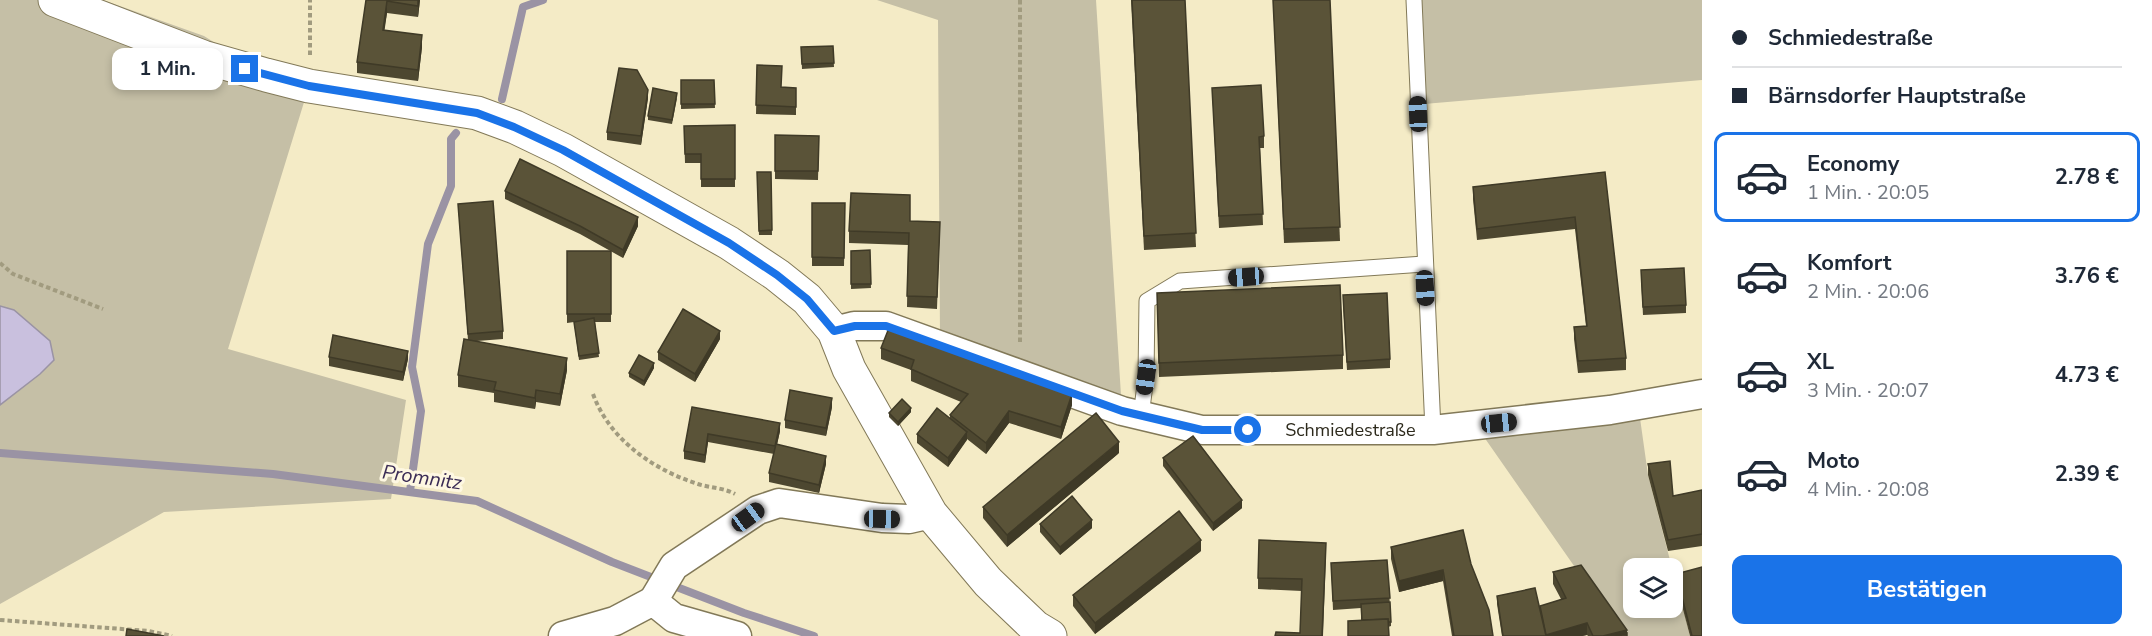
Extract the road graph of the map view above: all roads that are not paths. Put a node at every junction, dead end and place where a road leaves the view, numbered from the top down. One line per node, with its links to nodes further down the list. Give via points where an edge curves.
1 (55, 0): 4 (main road, via 203,57 309,86 477,113 514,127 563,150 729,243 807,299)
2 (1414, 0): 3 (lane)
3 (1424, 264): 6 (lane, via 1180,281 1147,301); 7 (lane)
4 (834, 331): 6 (street, Schmiedestraße, via 886,326); 8 (main road, via 849,369)
5 (1702, 394): 7 (street, Schmiedestraße, via 1610,410)
6 (1141, 416): 7 (street, Schmiedestraße, via 1202,430)
7 (1433, 430)
8 (931, 514): 9 (street, via 882,519 779,503 758,510 674,566); 12 (main road, via 988,582 1035,627)
9 (653, 601): 10 (street, via 615,621); 11 (street, via 674,618)
10 (563, 636)
11 (737, 636)
12 (1050, 636)

